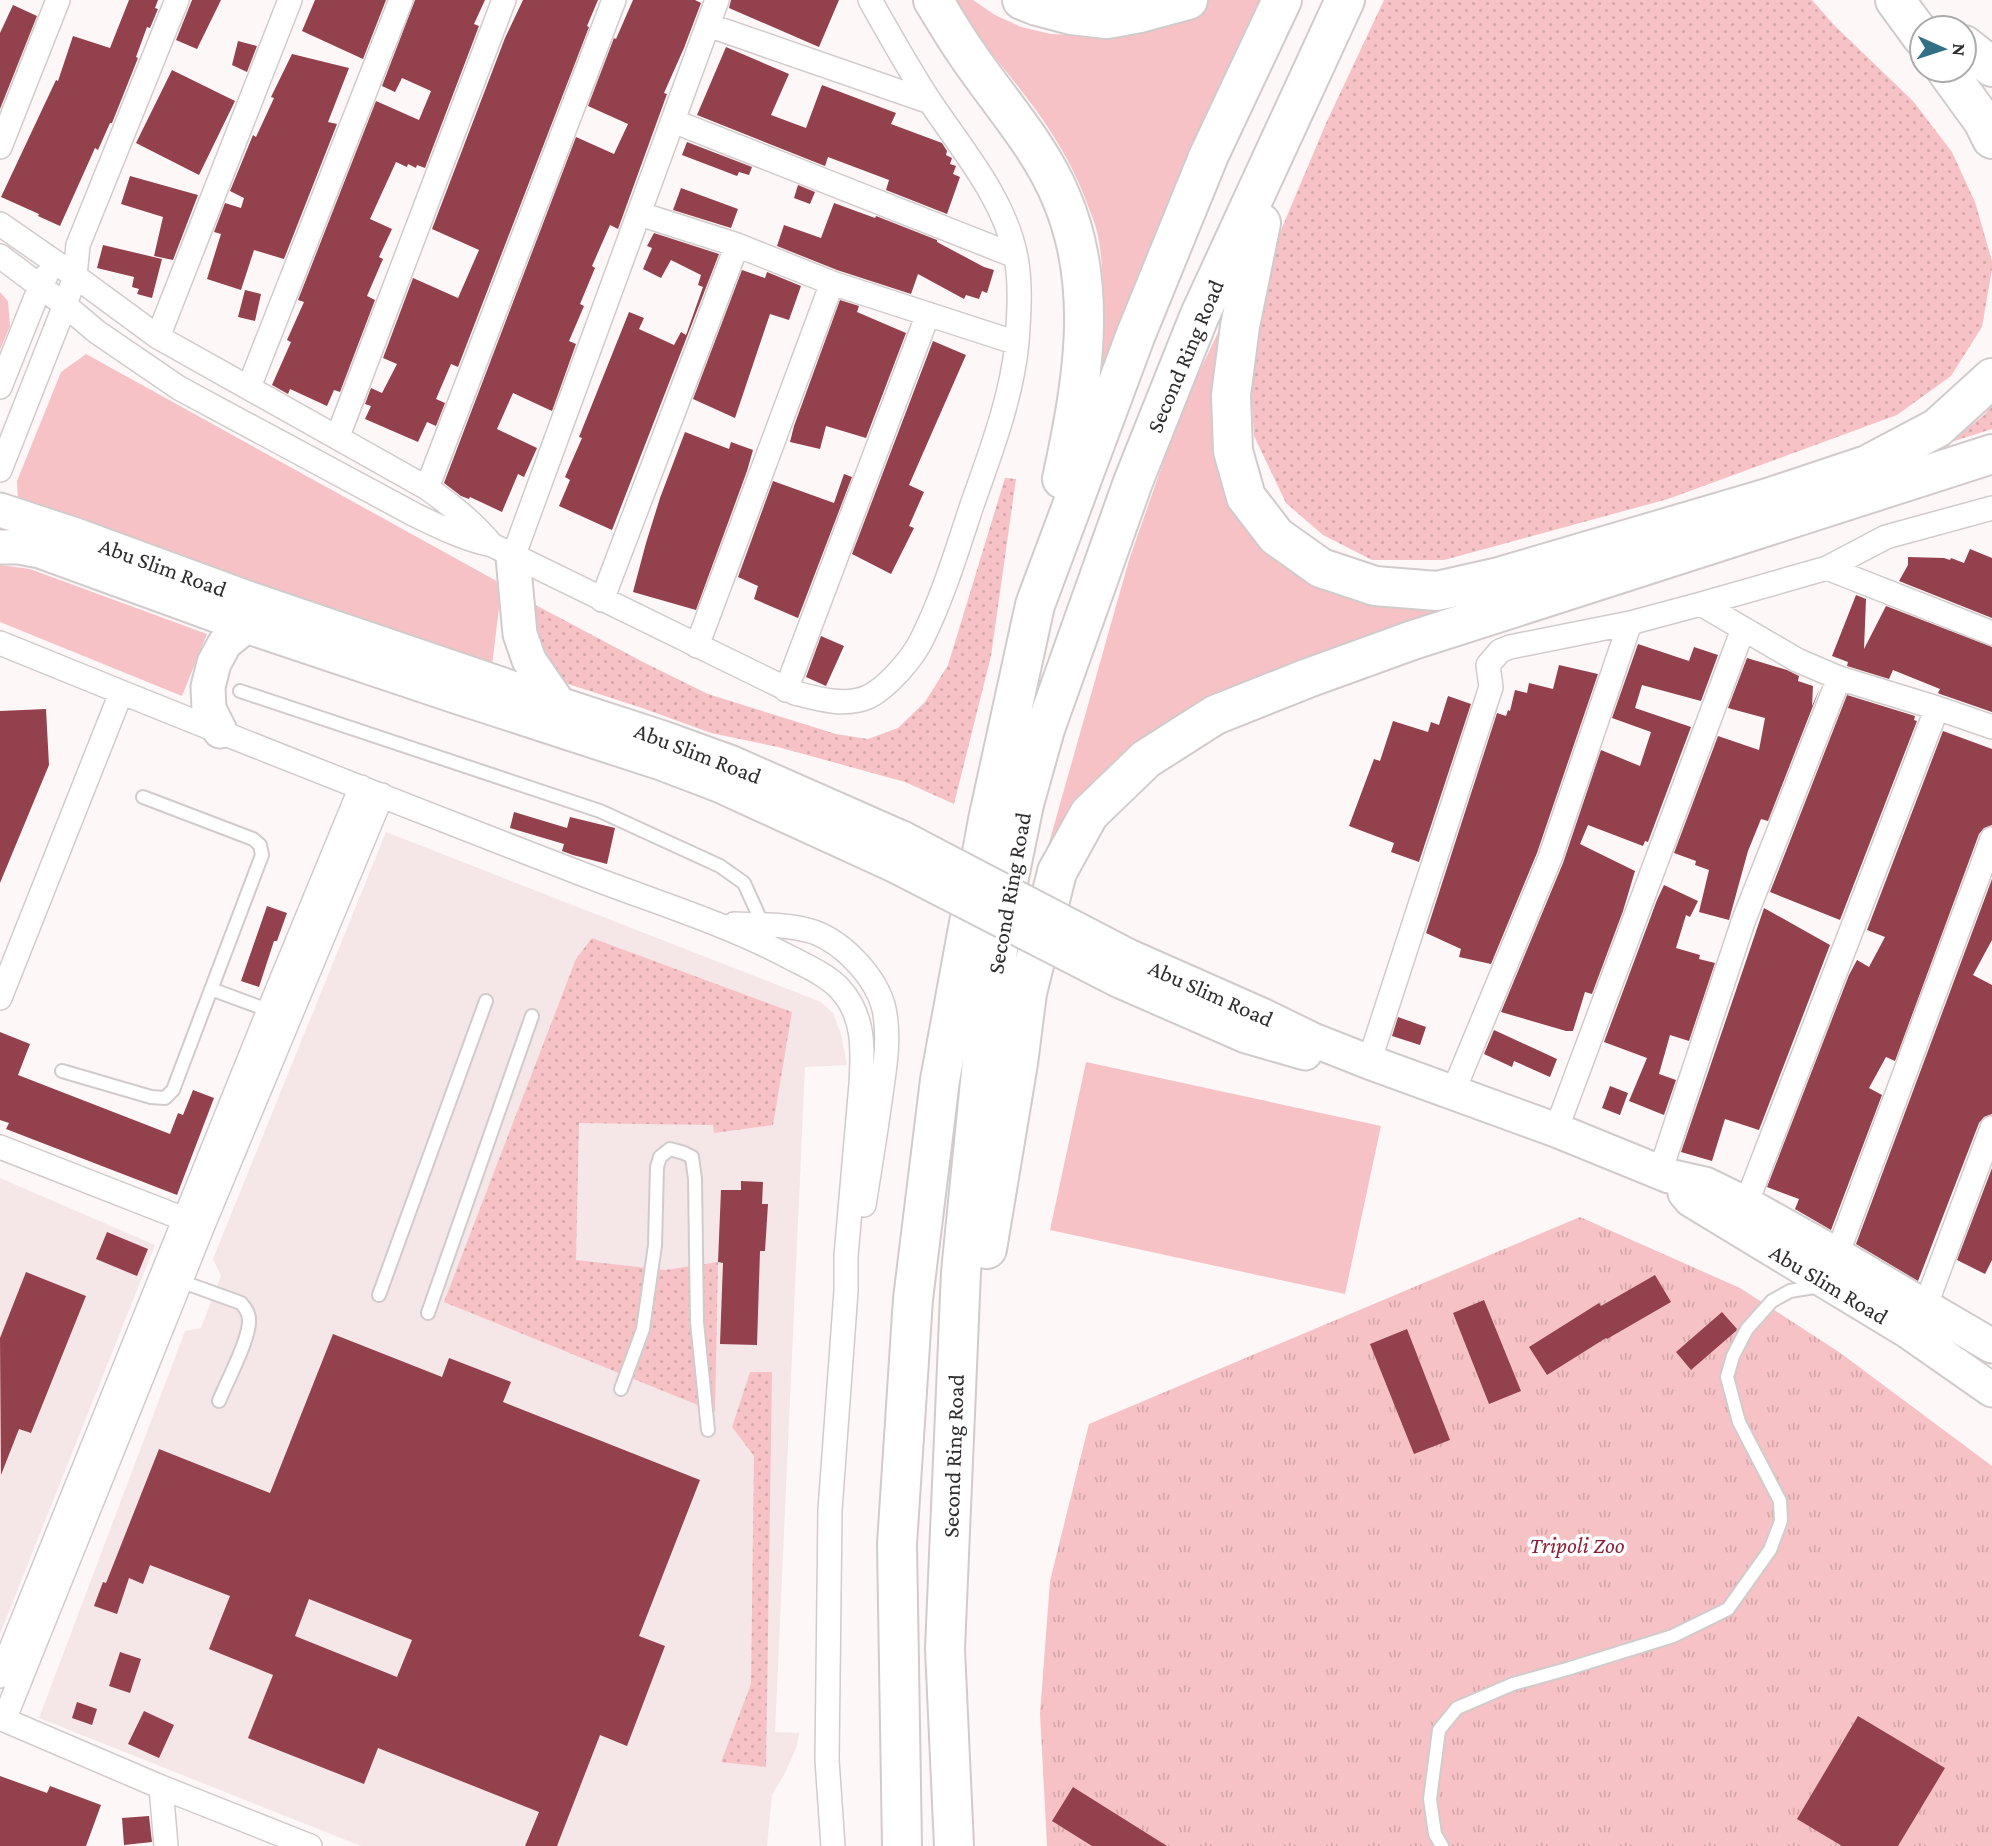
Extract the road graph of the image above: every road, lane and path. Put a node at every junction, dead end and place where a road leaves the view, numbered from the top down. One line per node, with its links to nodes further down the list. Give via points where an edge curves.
1 (58, 0): 25 (street)
2 (177, 0): 29 (street)
3 (290, 0): 39 (street)
4 (401, 0): 43 (street)
5 (504, 0): 44 (street)
6 (614, 0): 47 (street)
7 (718, 0): 18 (street)
8 (870, 0): 22 (street)
9 (933, 0): 55 (highway, via 1037,153 1060,194 1081,260 1082,373)
10 (1022, 0): 11 (highway, via 1071,15 1107,19)
11 (1188, 0)
12 (1282, 0): 55 (highway, Second Ring Road, via 1209,155 1136,334)
13 (1345, 0): 26 (highway, Second Ring Road)
14 (1895, 0): 17 (highway)
15 (1908, 0): 16 (highway)
16 (1926, 14)
17 (1908, 18)
18 (708, 25): 22 (street); 23 (street)
19 (1978, 56): 20 (highway)
20 (1992, 67)
21 (1956, 84): 24 (highway)
22 (930, 102): 32 (street, via 999,205)
23 (673, 121): 27 (street); 32 (street)
24 (1992, 139)
25 (0, 147)
26 (1279, 147): 41 (highway, via 1240,326 1231,395 1233,451 1246,497 1276,536 1321,568 1376,586 1437,591 1499,577 1867,465 1937,428); 102 (highway, Second Ring Road, via 1199,317 1133,482 1049,716 1024,804 984,1042 961,1272)
27 (640, 214): 30 (street); 51 (street)
28 (0, 224): 33 (street)
29 (78, 245): 33 (street); 34 (street)
30 (737, 245): 35 (street); 53 (street)
31 (0, 256): 36 (street)
32 (1015, 256): 40 (street)
33 (54, 262): 34 (street); 36 (street)
34 (75, 276): 37 (street); 39 (street)
35 (832, 283): 38 (street); 61 (street)
36 (40, 287): 37 (street); 42 (street)
37 (65, 304): 46 (street); 51 (street, via 97,332 179,388 415,515)
38 (928, 314): 40 (street); 63 (street)
39 (158, 337): 43 (street)
40 (1017, 344): 63 (street, via 999,428 943,592 921,642 894,677 869,696 834,701)
41 (1992, 378)
42 (0, 387)
43 (249, 387): 44 (street)
44 (338, 436): 47 (street)
45 (1992, 454): 102 (highway, via 1308,678 1214,715 1136,768 1089,814 1057,872 1048,905 1027,993)
46 (0, 470)
47 (427, 488): 51 (street, via 464,514)
48 (0, 510): 66 (main road, Abu Slim Road)
49 (1989, 511): 52 (street, via 1886,537)
50 (0, 547): 57 (main road, Abu Slim Road, via 40,551)
51 (503, 551): 53 (street); 66 (main road, via 529,660)
52 (1827, 568): 54 (street); 59 (street)
53 (602, 600): 61 (street)
54 (1701, 604): 56 (street); 58 (street)
55 (1035, 605): 110 (highway, Second Ring Road, via 988,820 940,1080 913,1299 897,1544)
56 (1630, 622): 81 (street, via 1510,647 1488,665 1491,687); 83 (street, via 1550,858)
57 (247, 626): 69 (main road, via 225,643 214,663 209,709); 73 (main road, Abu Slim Road, via 661,763)
58 (1743, 629): 62 (street); 85 (street)
59 (1992, 633)
60 (0, 643): 65 (street)
61 (697, 646): 63 (street)
62 (1839, 678): 67 (street); 87 (street, via 1743,922)
63 (786, 690)
64 (240, 691): 75 (lane, via 600,811 720,866 744,883)
65 (121, 693): 69 (street); 77 (street)
66 (559, 704): 73 (main road, Abu Slim Road, via 732,763)
67 (1937, 708): 68 (street); 88 (street)
68 (1992, 727)
69 (220, 731): 70 (street)
70 (372, 791): 74 (street); 79 (street)
71 (143, 797): 76 (lane, via 260,845 262,855)
72 (1992, 839): 90 (street)
73 (899, 852): 81 (main road, Abu Slim Road, bridge, via 1246,1036 1307,1054)
74 (715, 924): 75 (street); 92 (street, via 818,972 840,989 860,1026 862,1075)
75 (763, 925): 92 (street, via 815,932 830,940 863,968 884,1007 885,1062 873,1155)
76 (211, 989): 79 (lane); 82 (lane, via 173,1090 165,1098)
77 (0, 998)
78 (486, 1001): 93 (lane)
79 (279, 1013): 89 (street)
80 (532, 1016): 95 (lane)
81 (1369, 1062): 83 (main road, Abu Slim Road)
82 (62, 1071)
83 (1453, 1092): 85 (main road, Abu Slim Road)
84 (1992, 1128): 94 (street)
85 (1556, 1130): 87 (main road, Abu Slim Road)
86 (0, 1147): 89 (street)
87 (1664, 1174): 88 (main road, Abu Slim Road, via 1705,1184); 90 (main road, Abu Slim Road, via 1691,1200)
88 (1746, 1204): 90 (main road, Abu Slim Road)
89 (193, 1224): 91 (street); 96 (street)
90 (1833, 1270): 94 (main road, Abu Slim Road); 99 (main road, Abu Slim Road, via 1909,1332); 112 (lane, via 1772,1301 1747,1329 1727,1377 1739,1422 1780,1501 1781,1521 1770,1550 1728,1609 1673,1636 1513,1684 1457,1708 1439,1730 1430,1799 1435,1834)
91 (180, 1282): 96 (street); 100 (lane, via 247,1310 248,1333)
92 (846, 1291): 109 (street, via 830,1510 827,1760)
93 (379, 1295)
94 (1925, 1307): 97 (main road, Abu Slim Road)
95 (428, 1313)
96 (147, 1339): 103 (street)
97 (1992, 1346)
98 (621, 1390): 101 (lane, via 643,1329 655,1245 657,1167 670,1149 692,1157 696,1322)
99 (1992, 1390)
100 (219, 1401)
101 (708, 1430)
102 (952, 1458): 111 (highway, Second Ring Road, via 945,1649)
103 (50, 1578): 104 (street); 105 (street)
104 (0, 1676)
105 (2, 1719): 106 (street)
106 (161, 1787): 107 (street); 108 (street)
107 (300, 1844)
108 (166, 1846)
109 (832, 1846)
110 (902, 1846)
111 (954, 1846)
112 (1442, 1846)

